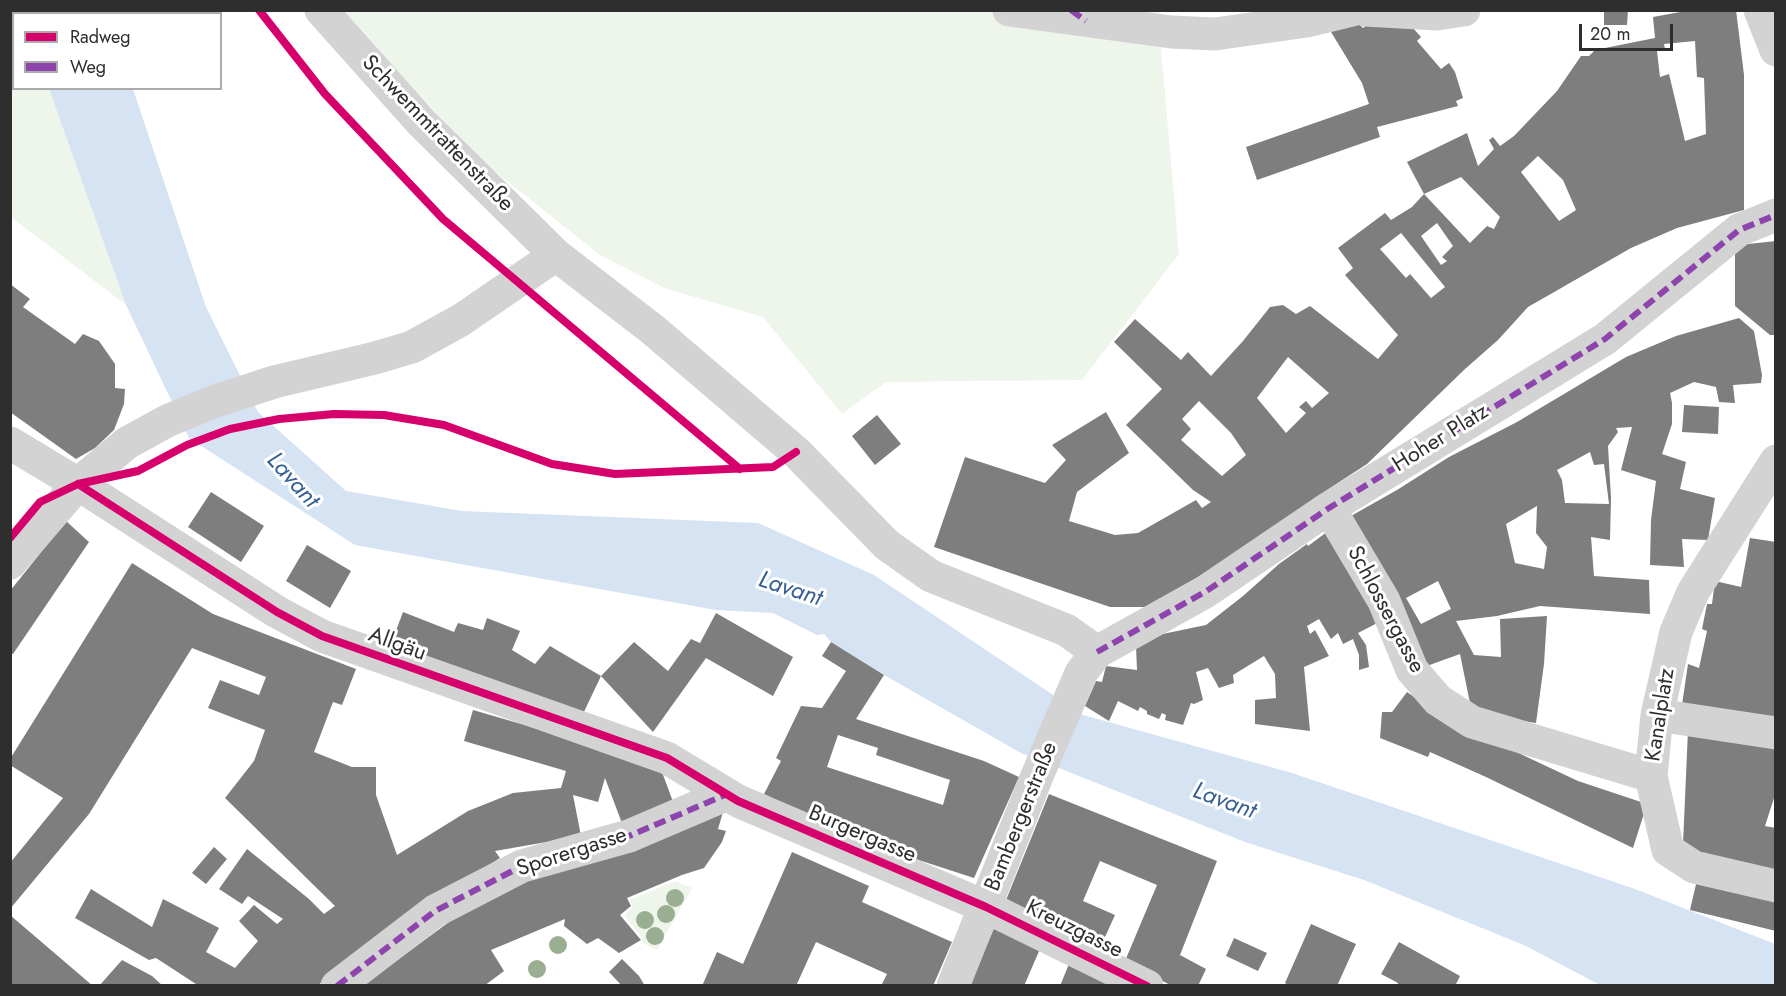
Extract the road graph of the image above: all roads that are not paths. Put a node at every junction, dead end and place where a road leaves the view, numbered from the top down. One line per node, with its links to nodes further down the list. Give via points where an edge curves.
1 (321, 10): 9 (street, Schwemmtrattenstraße, via 423,123)
2 (1009, 10): 3 (street, via 1171,32 1215,34 1307,21)
3 (1352, 10)
4 (1365, 10): 5 (street, via 1437,14)
5 (1464, 10)
6 (1760, 10): 7 (street)
7 (1776, 50)
8 (1776, 215): 13 (street, Hoher Platz, via 1739,230 1605,339)
9 (556, 255): 12 (street, via 461,320 412,347 274,382 213,402 127,443); 15 (street, Schwemmtrattenstraße, via 652,329 796,452 887,545 931,576 1066,630)
10 (10, 443): 12 (street, Allgäu)
11 (1776, 461): 16 (street, Kanalplatz, via 1693,592 1676,632)
12 (78, 484): 14 (street); 19 (street, Allgäu, via 322,636 667,758)
13 (1329, 508): 15 (street, Hoher Platz, via 1205,592); 18 (street, Schlossergasse, via 1384,601 1412,670 1438,700 1472,722)
14 (10, 563)
15 (1097, 651): 21 (street, Bambergerstraße, via 1081,673)
16 (1657, 715): 17 (street); 18 (street, Kanalplatz)
17 (1776, 733)
18 (1651, 776): 20 (street, Kanalplatz, via 1668,850 1695,867)
19 (726, 795): 21 (street, Burgergasse); 22 (street, Sporergasse, via 629,836 522,866 435,910)
20 (1776, 886)
21 (986, 907): 23 (street, Bambergerstraße); 24 (street, Kreuzgasse)
22 (337, 986)
23 (953, 986)
24 (1147, 986)

